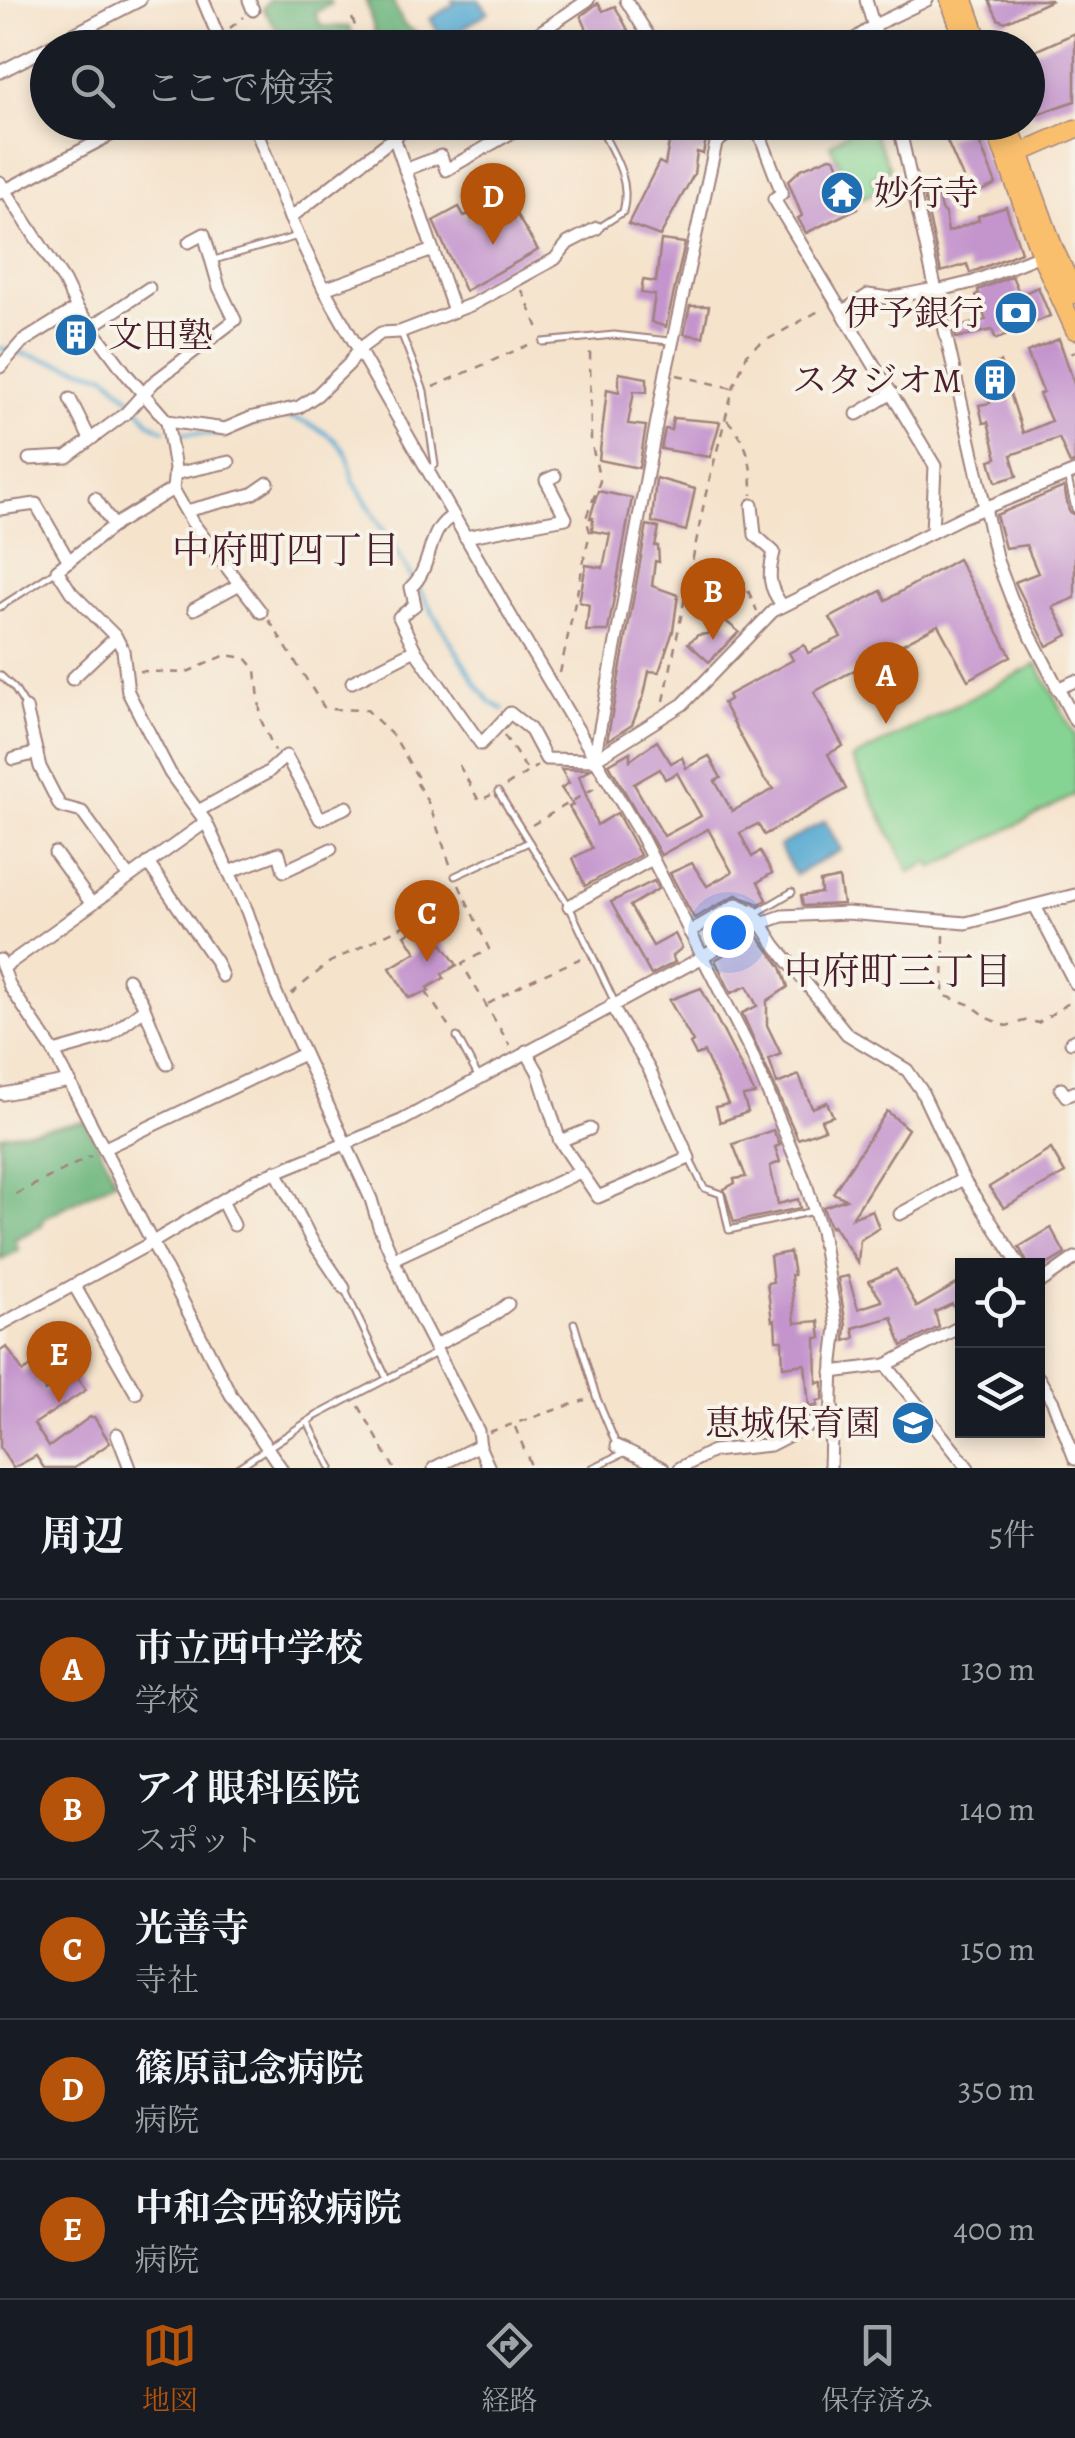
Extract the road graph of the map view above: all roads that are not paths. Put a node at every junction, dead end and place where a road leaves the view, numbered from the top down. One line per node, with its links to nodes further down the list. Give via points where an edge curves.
1 (140, 0): 11 (street)
2 (204, 0): 12 (street)
3 (588, 0): 10 (street)
4 (626, 0): 15 (street)
5 (866, 0): 9 (street)
6 (927, 0): 9 (street)
7 (950, 0): 18 (main road)
8 (964, 0): 19 (main road)
9 (875, 24): 16 (street); 17 (street)
10 (545, 26): 13 (street); 14 (lane)
11 (82, 30)
12 (216, 30)
13 (540, 30)
14 (547, 30)
15 (645, 30)
16 (867, 30)
17 (876, 30)
18 (961, 30)
19 (975, 30)
20 (30, 57): 21 (street)
21 (0, 72)
22 (1075, 129): 34 (main road)
23 (99, 140): 36 (street)
24 (259, 140): 37 (street)
25 (390, 140): 37 (street)
26 (395, 140): 35 (street)
27 (498, 140): 35 (street, via 446,170 441,156)
28 (606, 140): 38 (lane, via 628,194 623,212)
29 (720, 140): 54 (street)
30 (763, 140): 48 (street, via 782,193 774,199)
31 (902, 140): 46 (street)
32 (1003, 140): 34 (main road)
33 (1010, 140): 34 (main road)
34 (1012, 157): 42 (main road)
35 (406, 170): 41 (street)
36 (2, 189): 49 (street)
37 (290, 218): 39 (street)
38 (597, 228): 50 (street, via 568,243 555,259)
39 (298, 236): 43 (lane); 45 (street)
40 (189, 242): 43 (street, via 204,234)
41 (433, 250): 45 (street); 50 (street)
42 (1047, 252): 46 (street); 47 (main road); 52 (main road)
43 (212, 261): 60 (street, via 236,320)
44 (149, 288): 51 (street)
45 (324, 290): 56 (street)
46 (936, 292): 48 (street, via 868,295); 75 (street)
47 (1075, 294)
48 (839, 306): 58 (street)
49 (77, 308): 51 (street); 57 (street, via 20,344)
50 (454, 312): 53 (street)
51 (91, 326): 60 (street)
52 (1075, 330)
53 (400, 332): 56 (street, via 381,333); 66 (lane, via 424,391 435,465)
54 (672, 341): 55 (lane, via 614,335); 100 (street)
55 (544, 342)
56 (358, 350): 62 (street, via 299,407 224,429); 66 (street)
57 (3, 363)
58 (892, 394): 61 (street); 80 (street, via 935,466)
59 (70, 399): 63 (street)
60 (139, 399): 62 (street); 63 (street)
61 (857, 414)
62 (168, 427): 68 (street)
63 (90, 440): 64 (street, via 67,457)
64 (29, 459)
65 (229, 462): 68 (street)
66 (428, 472): 78 (street)
67 (1071, 473): 75 (street); 76 (lane)
68 (174, 474): 71 (street)
69 (555, 476): 81 (street, via 546,480 566,518)
70 (268, 483): 77 (street, via 252,494)
71 (174, 489): 77 (street); 79 (street)
72 (95, 498): 79 (street)
73 (752, 505): 85 (street, via 755,534 774,552 771,591)
74 (0, 509): 82 (street, via 36,504)
75 (984, 509): 80 (street); 95 (street, via 1012,600)
76 (1075, 509)
77 (186, 512): 84 (street)
78 (453, 516): 81 (street); 90 (street, via 438,528 414,584 415,605 398,617)
79 (114, 526): 82 (street)
80 (932, 532): 85 (street)
81 (466, 537): 100 (street)
82 (69, 561): 83 (street)
83 (57, 570): 86 (lane); 89 (street)
84 (240, 584): 87 (street); 88 (street)
85 (784, 606): 100 (street, via 684,704)
86 (0, 607)
87 (194, 609)
88 (261, 612)
89 (116, 637): 92 (street); 103 (street, via 128,692)
90 (415, 650): 94 (street); 100 (street, via 482,744 510,713 530,729 546,759)
91 (0, 675): 96 (lane)
92 (72, 679)
93 (1075, 681): 95 (street)
94 (352, 682)
95 (1057, 689): 97 (street)
96 (26, 708): 98 (street)
97 (1075, 721)
98 (37, 753): 99 (street); 112 (street, via 60,806 82,812)
99 (14, 759)
100 (594, 760): 108 (street)
101 (498, 792): 105 (lane)
102 (347, 808): 103 (street, via 320,819 286,756)
103 (198, 811): 104 (street)
104 (206, 822): 109 (street); 110 (street)
105 (529, 842): 111 (lane); 116 (lane)
106 (331, 849): 110 (street, via 284,871 278,852)
107 (55, 853): 115 (street)
108 (652, 859): 116 (street); 119 (street)
109 (148, 863): 112 (street); 122 (street)
110 (229, 872): 129 (street)
111 (455, 876)
112 (129, 877): 115 (street)
113 (792, 892): 118 (lane)
114 (1075, 895): 117 (street)
115 (91, 904): 121 (street)
116 (569, 906): 125 (lane)
117 (1035, 906): 118 (street, via 966,923 847,913); 124 (street)
118 (758, 919): 119 (street, via 737,904); 120 (street); 144 (street, via 847,1034 907,1070)
119 (689, 932): 120 (street)
120 (702, 958): 125 (street); 148 (street, via 752,1052)
121 (1, 964): 128 (street)
122 (222, 976)
123 (128, 979): 126 (street)
124 (1075, 983)
125 (613, 1004): 130 (street); 141 (street)
126 (144, 1009): 128 (street, via 107,1037); 131 (street)
127 (457, 1038): 132 (lane)
128 (54, 1052): 133 (street)
129 (303, 1054): 139 (street); 140 (street)
130 (521, 1054): 132 (street); 138 (street, via 538,1072)
131 (166, 1064)
132 (479, 1078): 139 (street)
133 (70, 1081): 136 (street); 140 (street)
134 (1062, 1089): 135 (street, via 1066,1096)
135 (1075, 1092)
136 (3, 1094)
137 (590, 1129): 138 (street)
138 (560, 1141): 143 (street)
139 (346, 1145): 142 (street); 152 (street)
140 (106, 1148): 151 (street)
141 (689, 1158): 143 (street, via 598,1197); 148 (lane, via 704,1188 721,1194 729,1230)
142 (276, 1171): 146 (street); 157 (street)
143 (580, 1172): 145 (street)
144 (963, 1178): 149 (street); 153 (street)
145 (530, 1195): 147 (street); 152 (street, via 466,1219)
146 (222, 1200): 150 (street); 151 (street)
147 (537, 1208)
148 (814, 1211): 164 (street, via 837,1327)
149 (900, 1214)
150 (234, 1225)
151 (153, 1242): 156 (street); 172 (street, via 231,1394)
152 (395, 1258): 162 (street)
153 (1015, 1258)
154 (1075, 1258): 155 (street)
155 (1045, 1279)
156 (74, 1284): 160 (street); 167 (street)
157 (344, 1288): 165 (lane)
158 (508, 1304): 162 (street)
159 (574, 1323): 173 (lane, via 596,1396)
160 (0, 1325)
161 (955, 1330): 163 (street)
162 (436, 1349): 165 (lane); 171 (street)
163 (886, 1366): 164 (street); 185 (street)
164 (832, 1372): 168 (street)
165 (387, 1379): 169 (lane)
166 (1045, 1388): 174 (street)
167 (136, 1393)
168 (834, 1412): 183 (street, via 770,1445 713,1451); 184 (street)
169 (308, 1422): 172 (lane); 178 (lane)
170 (117, 1434): 175 (street)
171 (479, 1441): 179 (street); 180 (street)
172 (269, 1447): 176 (lane); 177 (street)
173 (622, 1449): 181 (lane); 182 (street)
174 (1075, 1459)
175 (130, 1468)
176 (237, 1468)
177 (281, 1468)
178 (331, 1468)
179 (434, 1468)
180 (488, 1468)
181 (592, 1468)
182 (663, 1468)
183 (680, 1468)
184 (830, 1468)
185 (968, 1468)

